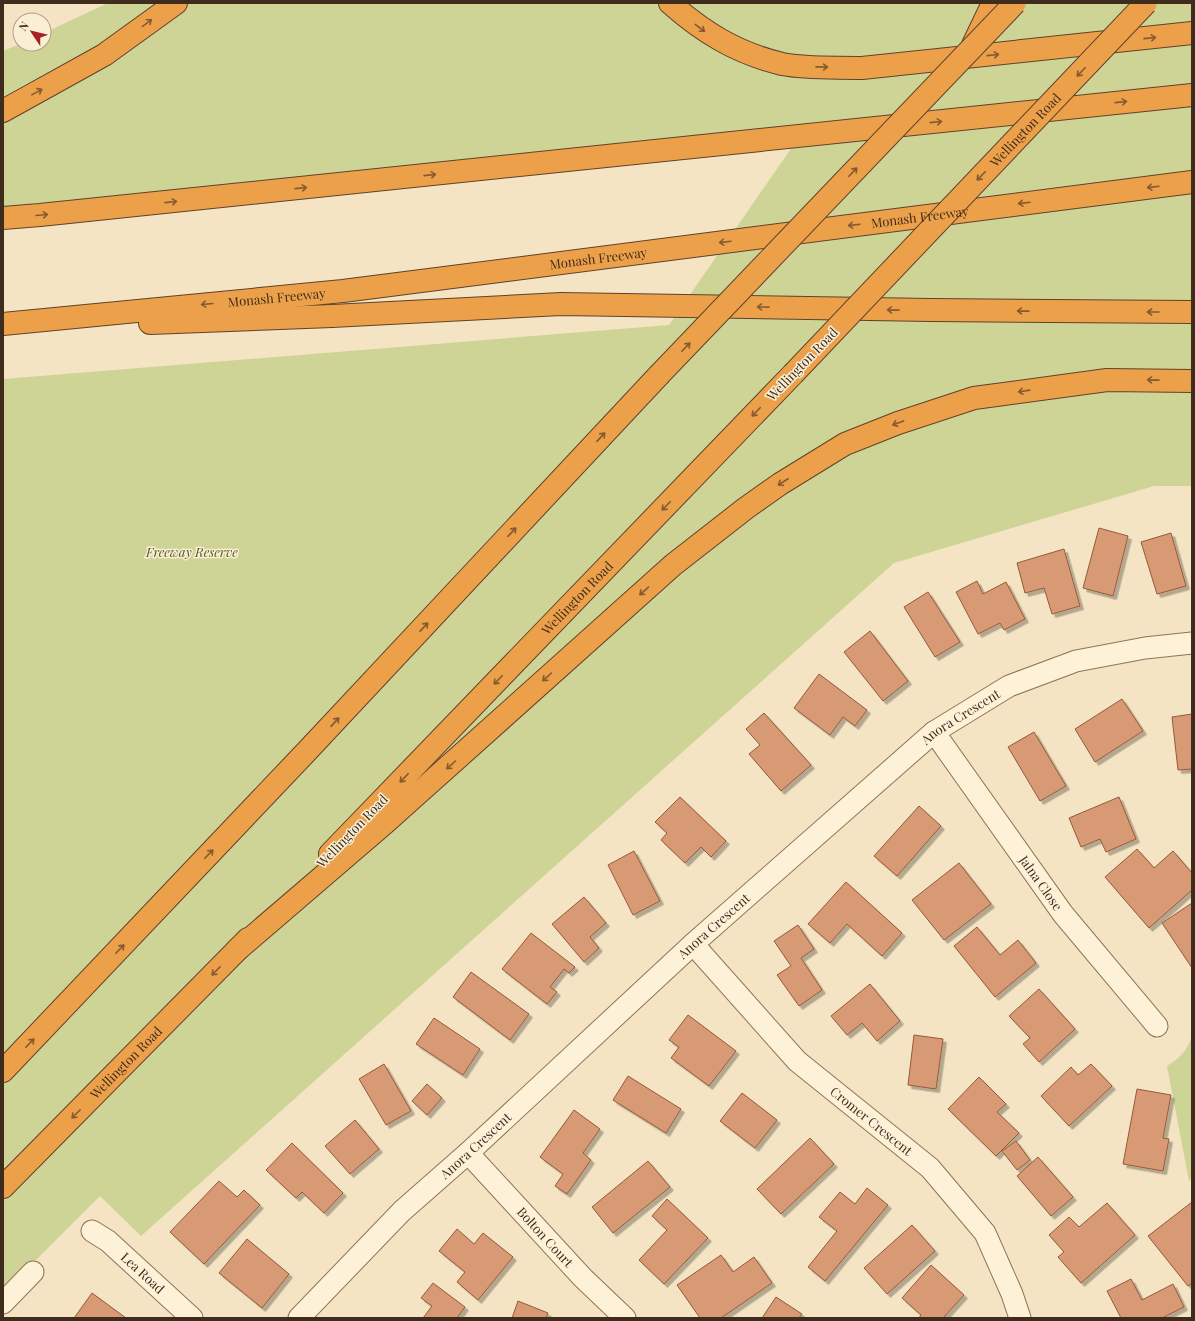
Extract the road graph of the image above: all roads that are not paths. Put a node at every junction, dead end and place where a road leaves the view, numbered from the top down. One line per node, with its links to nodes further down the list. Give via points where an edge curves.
1 (176, 3): 9 (highway, one-way to 1, via 104,55)
2 (670, 3): 6 (highway, one-way to 6, via 708,33 729,45 783,64 808,67 862,68)
3 (993, 3): 7 (highway)
4 (1015, 3): 7 (highway, bridge)
5 (1146, 3): 19 (highway, Wellington Road, one-way to 19, bridge, via 793,374)
6 (1192, 33)
7 (970, 50): 21 (highway, one-way to 7, bridge, via 314,744 659,375)
8 (1192, 95): 11 (highway, one-way to 8)
9 (3, 111)
10 (1192, 182): 13 (highway, Monash Freeway, one-way to 13, via 343,291)
11 (3, 218)
12 (1192, 312): 14 (highway, one-way to 14, via 561,304)
13 (3, 324)
14 (3, 329)
15 (1192, 381): 19 (highway, one-way to 19, via 1107,380 974,398 845,444 780,484 673,565 386,823)
16 (1192, 643): 17 (street, Anora Crescent, via 1145,648 1076,661 1009,686)
17 (934, 732): 18 (street, Anora Crescent); 20 (street, Jalna Close, via 1063,914)
18 (692, 944): 22 (street, Anora Crescent); 30 (street, Cromer Crescent, via 796,1062 930,1168 985,1233)
19 (237, 950): 23 (highway, Wellington Road, one-way to 23)
20 (1157, 1026)
21 (3, 1071)
22 (468, 1153): 28 (street, Anora Crescent, via 402,1211); 29 (street, Bolton Court, via 583,1278)
23 (3, 1187)
24 (92, 1231): 27 (street, Lea Road, via 108,1241)
25 (33, 1272): 26 (street)
26 (3, 1303)
27 (192, 1318)
28 (299, 1318)
29 (625, 1318)
30 (1020, 1318)

